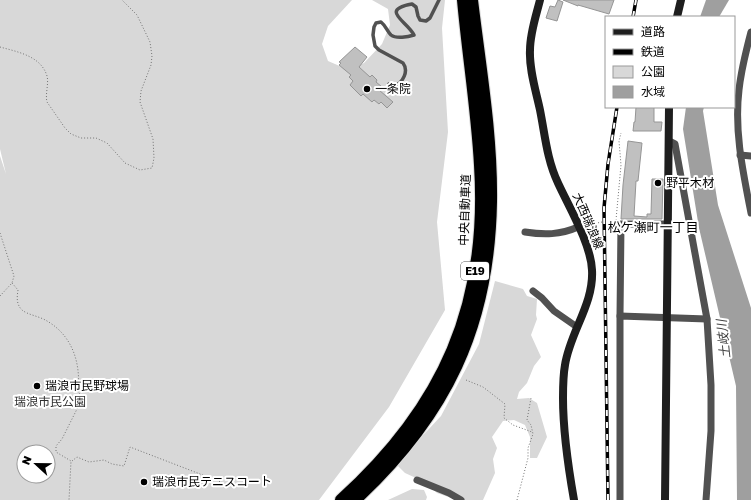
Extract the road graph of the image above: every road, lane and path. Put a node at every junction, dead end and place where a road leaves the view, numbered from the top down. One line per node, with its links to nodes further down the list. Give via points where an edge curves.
1 (122, 0): 9 (path, via 137,15 150,42 151,65 141,91 140,102 153,140 152,168 140,170 125,162 107,143 96,138 81,138 71,134 46,98 47,77 36,60)
2 (439, 0): 11 (lane, via 426,21 420,20 416,7 412,4 397,9 398,18 414,35 394,37 381,22 376,23 375,46 405,65 405,72 399,84)
3 (463, 0): 38 (highway, 中央自動車道 / E19, via 481,192 479,243 470,300 460,334 434,390 406,432 372,471)
4 (472, 0): 39 (highway, 中央自動車道 / E19, via 487,120 491,201 488,252 481,296 467,343 441,398 399,455)
5 (540, 0): 20 (main road, 大西瑞浪線, via 530,39 531,64 548,156)
6 (681, 0): 7 (main road)
7 (677, 16)
8 (751, 32): 10 (street)
9 (0, 47)
10 (747, 60): 15 (street, via 738,90)
11 (389, 84)
12 (669, 108): 14 (main road)
13 (621, 133): 18 (path)
14 (669, 141): 21 (main road); 29 (street, via 675,144)
15 (740, 155): 16 (street); 17 (street)
16 (751, 156)
17 (751, 213)
18 (616, 221)
19 (602, 222): 20 (path, via 588,225 583,217)
20 (576, 224): 22 (street, via 554,234); 30 (main road, 大西瑞浪線, via 589,250 592,270 591,288)
21 (667, 224): 27 (street, via 621,224); 28 (main road)
22 (525, 232)
23 (0, 233): 24 (path, via 14,276)
24 (12, 283): 26 (path); 34 (path, via 18,290 16,297 23,311 58,327 66,336 75,356 80,379 78,392 83,396 56,446 56,452)
25 (533, 291): 30 (street, via 554,311)
26 (0, 296)
27 (620, 316): 28 (street); 43 (street)
28 (666, 318): 29 (street); 44 (main road)
29 (707, 320): 45 (street, via 711,431)
30 (578, 327): 42 (main road, 大西瑞浪線, via 568,350 563,380 564,434)
31 (466, 380): 33 (path, via 483,387 505,404 504,418)
32 (531, 398): 33 (path, via 527,420)
33 (532, 433): 41 (path)
34 (71, 461): 36 (path, via 77,457 89,462 104,460 124,466 130,447); 37 (path)
35 (417, 480): 40 (street)
36 (226, 484)
37 (69, 500)
38 (341, 500)
39 (355, 500)
40 (461, 500)
41 (517, 500)
42 (574, 500)
43 (620, 500)
44 (665, 500)
45 (706, 500)

